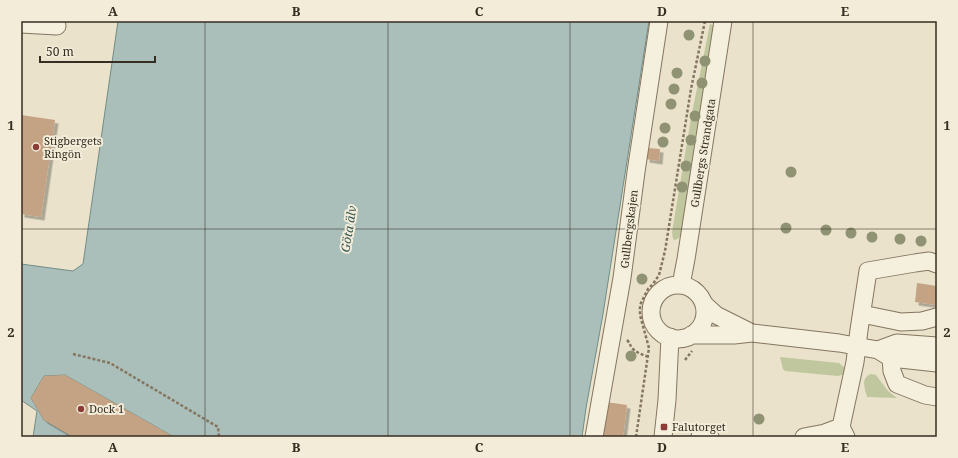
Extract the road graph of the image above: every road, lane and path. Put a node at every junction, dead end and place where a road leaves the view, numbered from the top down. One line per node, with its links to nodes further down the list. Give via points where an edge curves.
1 (659, 21): 11 (street, Gullbergskajen)
2 (705, 21): 19 (path, via 691,89 665,251 659,275 640,305 640,315 649,348)
3 (723, 21): 7 (street, Gullbergs Strandgata)
4 (21, 24): 5 (street)
5 (57, 26)
6 (937, 264): 9 (street, via 915,262 868,271)
7 (681, 285): 8 (street, via 697,292); 13 (street, via 672,285 661,291 652,306 655,326 661,333)
8 (704, 304): 12 (street, via 716,315); 14 (street, via 703,322)
9 (862, 314): 10 (street, via 901,322); 15 (street)
10 (937, 317)
11 (613, 332): 19 (path, via 629,342 631,347 642,355); 25 (street, Gullbergskajen)
12 (752, 333): 14 (street); 15 (street)
13 (670, 337): 14 (street, via 687,337); 20 (street)
14 (693, 342): 20 (path, via 684,361)
15 (858, 346): 18 (street); 23 (street)
16 (937, 346): 18 (street, via 897,343)
17 (73, 354): 24 (path, via 110,363 218,427)
18 (884, 354): 21 (street); 22 (street, via 897,384)
19 (648, 356): 26 (path)
20 (668, 359): 27 (street, via 668,400)
21 (937, 363)
22 (937, 397)
23 (844, 432): 28 (street)
24 (219, 437)
25 (594, 437)
26 (636, 437)
27 (663, 437)
28 (804, 437)

